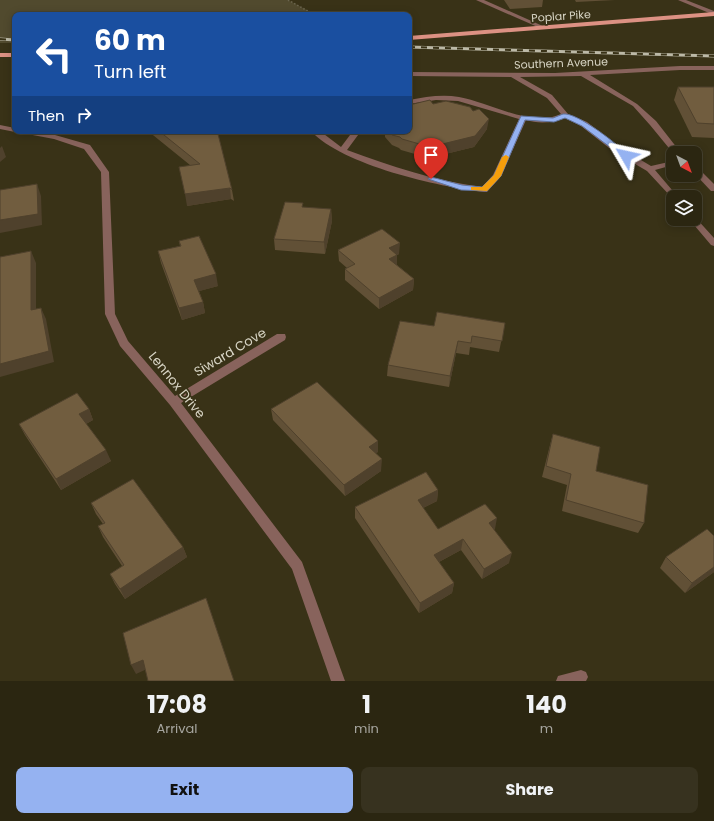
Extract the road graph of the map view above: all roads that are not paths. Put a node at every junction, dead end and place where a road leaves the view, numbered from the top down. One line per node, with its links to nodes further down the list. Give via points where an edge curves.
1 (479, 0): 4 (street)
2 (680, 0): 3 (street)
3 (714, 13): 4 (main road, Poplar Pike)
4 (542, 27): 5 (main road, Poplar Pike)
5 (412, 38)
6 (1, 55): 7 (main road)
7 (12, 55)
8 (714, 68): 11 (street, Southern Avenue)
9 (412, 74): 10 (street, Southern Avenue)
10 (513, 74): 11 (street, Southern Avenue); 13 (street, via 540,90 561,107)
11 (582, 74): 20 (street, via 635,105)
12 (412, 102): 14 (street, via 436,98 458,100)
13 (565, 115): 14 (street, via 554,120); 23 (street, via 584,124 616,149)
14 (523, 118): 21 (street, via 498,176 484,190 461,188)
15 (0, 127): 16 (street)
16 (12, 129)
17 (38, 134): 30 (street, Lennox Drive, via 87,147 105,172 110,314 124,342)
18 (320, 134): 21 (street)
19 (355, 134): 21 (street)
20 (671, 146)
21 (342, 151)
22 (666, 165): 23 (street)
23 (650, 169): 26 (street)
24 (702, 177): 25 (street)
25 (714, 189)
26 (668, 190)
27 (699, 226): 28 (street)
28 (714, 243)
29 (281, 337): 30 (street, Siward Cove)
30 (174, 402): 32 (street, Lennox Drive, via 297,566)
31 (581, 677): 33 (street)
32 (338, 681)
33 (563, 681)

